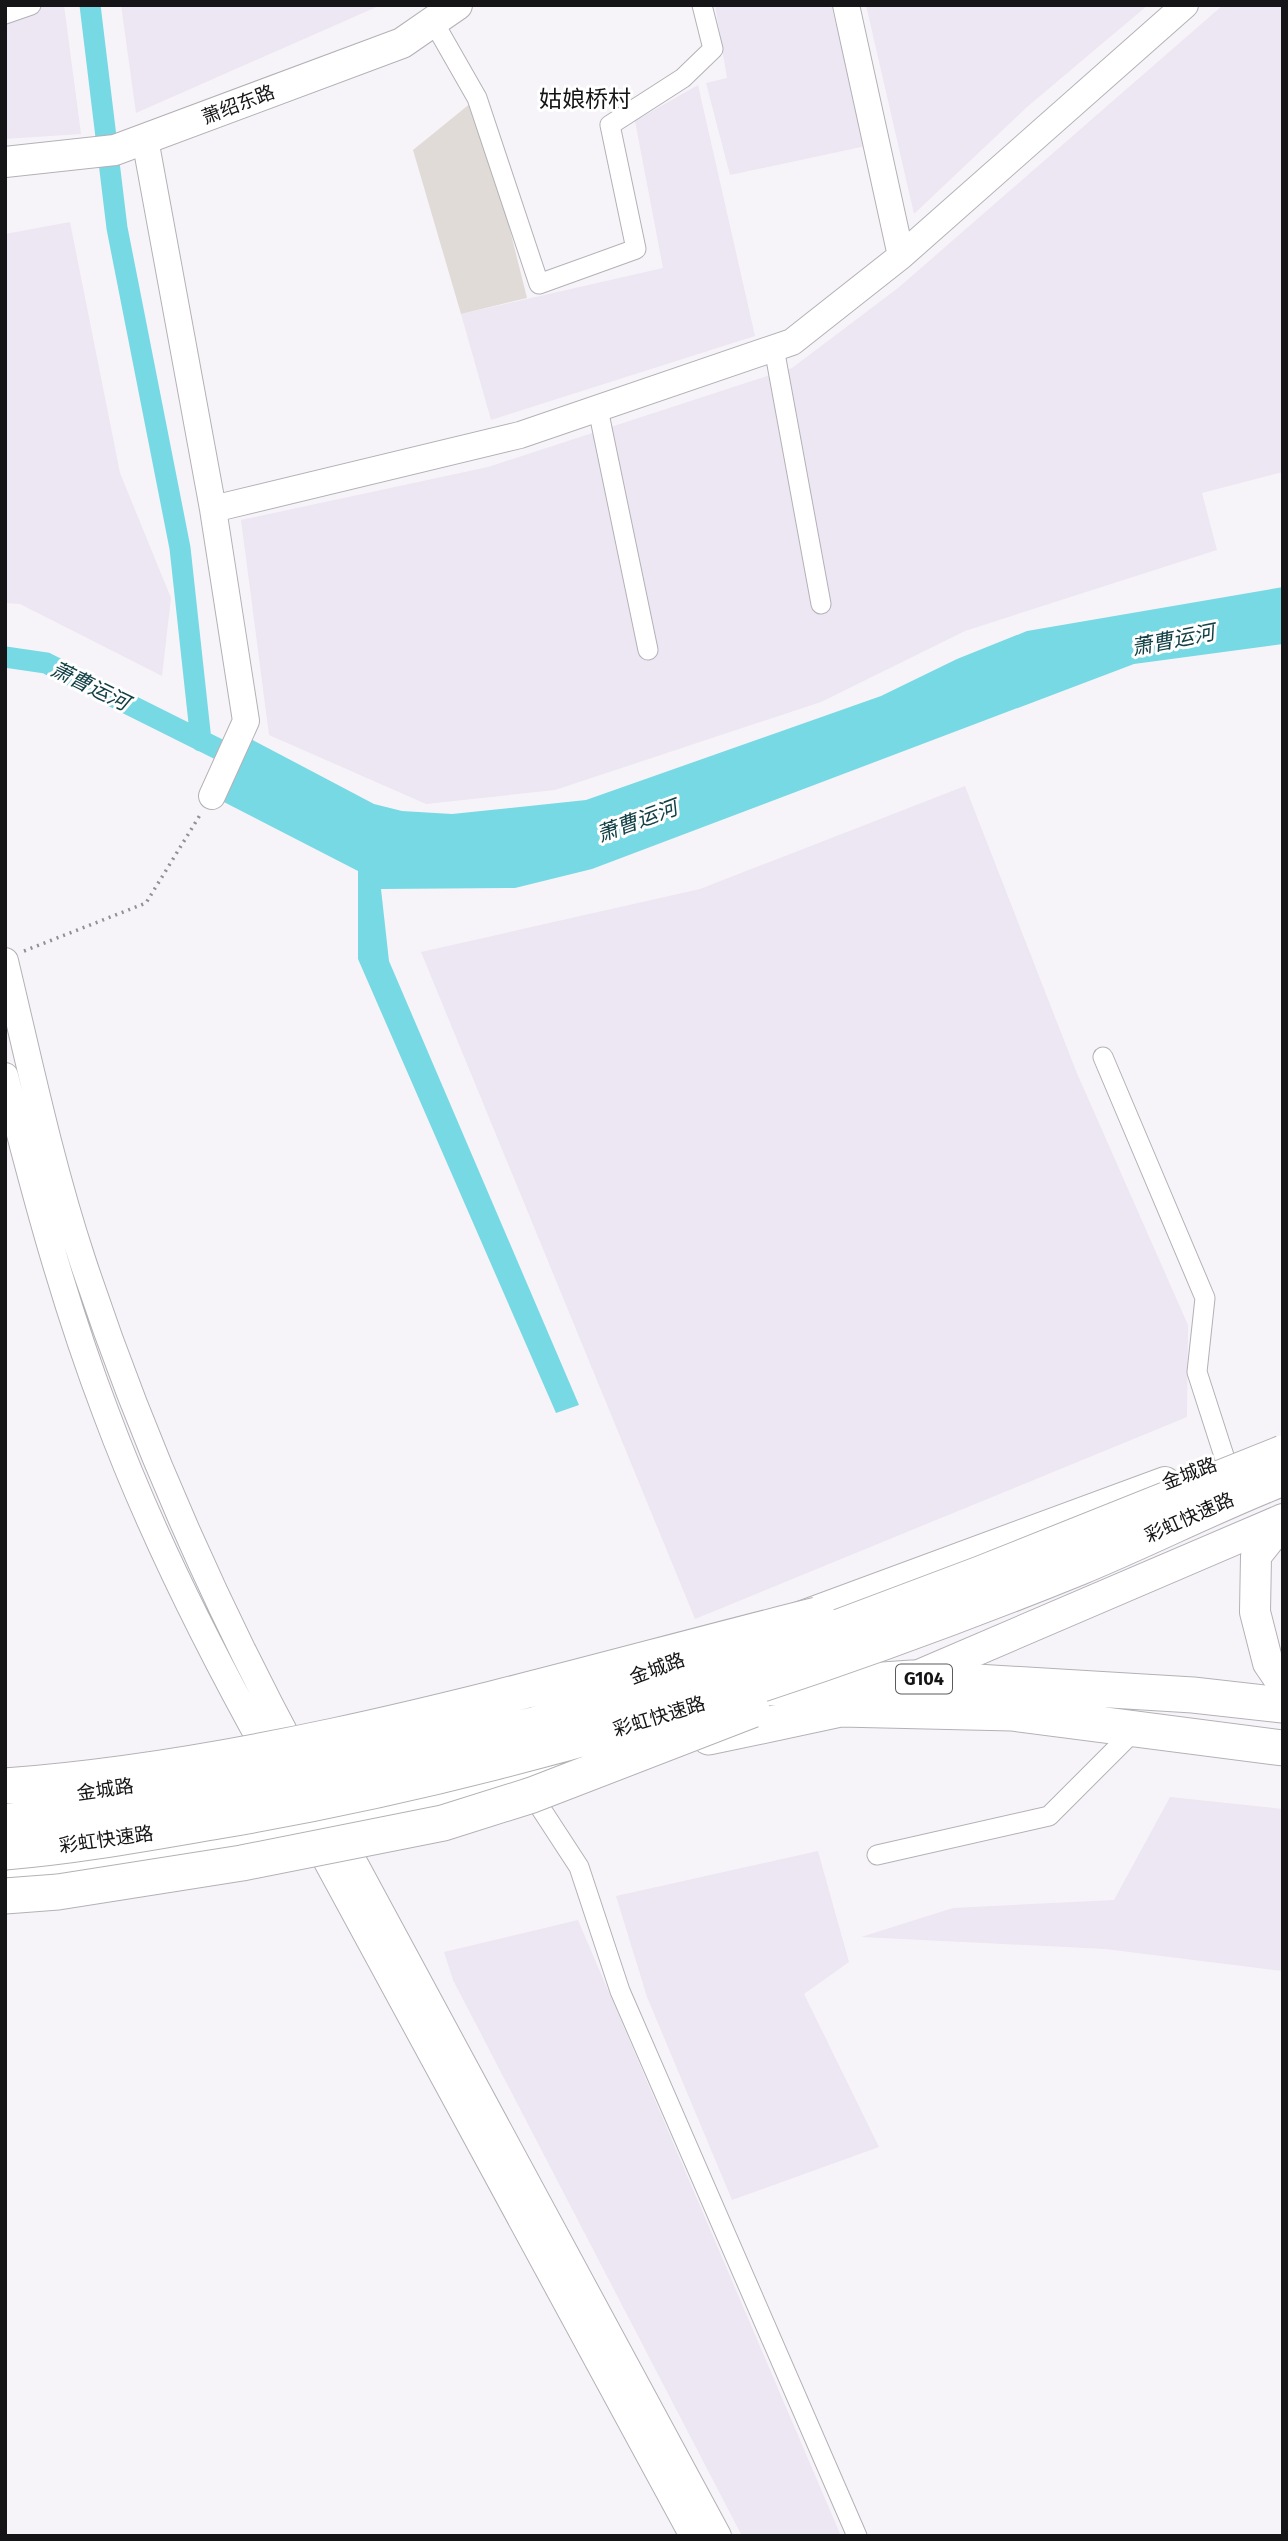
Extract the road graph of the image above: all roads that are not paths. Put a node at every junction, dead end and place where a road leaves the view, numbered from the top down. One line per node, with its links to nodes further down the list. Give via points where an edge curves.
1 (31, 5): 6 (street)
2 (702, 5): 5 (street, via 713,49 683,78 610,125 636,249 540,284)
3 (846, 5): 9 (street)
4 (1185, 5): 9 (street)
5 (445, 13): 7 (main road, 萧绍东路, via 402,43)
6 (5, 14)
7 (145, 139): 8 (main road, 萧绍东路, via 115,150); 12 (street)
8 (5, 162)
9 (901, 256): 10 (street, via 792,342)
10 (774, 348): 11 (street); 13 (street)
11 (598, 409): 12 (street, via 520,435); 14 (street)
12 (213, 509): 15 (street, via 246,721)
13 (821, 604)
14 (648, 650)
15 (212, 796)
16 (12, 958): 33 (street, via 63,1194 122,1377)
17 (1103, 1057): 21 (street, via 1205,1298 1197,1372)
18 (5, 1076): 33 (street, via 52,1251 106,1414 185,1596)
19 (1283, 1437): 21 (main road, 金城路)
20 (1283, 1453): 25 (highway, 彩虹快速路, bridge)
21 (1225, 1459): 28 (main road, 金城路)
22 (1283, 1478): 24 (highway, 彩虹快速路, bridge)
23 (1283, 1521): 26 (main road); 27 (main road, via 1256,1556 1255,1612 1268,1663)
24 (1082, 1566): 35 (highway, bridge, via 894,1656); 39 (highway, 彩虹快速路, bridge, via 832,1660 652,1720 522,1755 315,1805)
25 (980, 1574): 34 (highway, bridge, via 422,1718 223,1758); 37 (highway, 彩虹快速路, bridge, via 730,1668 533,1725 345,1768)
26 (912, 1678): 28 (highway, G104); 29 (highway, G104); 30 (main road)
27 (1283, 1685)
28 (565, 1702): 33 (highway, 金城路)
29 (1283, 1704)
30 (841, 1709): 31 (highway, G104, via 1012,1713); 38 (highway, via 653,1749)
31 (1136, 1729): 32 (highway, G104); 40 (street, via 1049,1816)
32 (1283, 1748)
33 (286, 1761): 36 (highway, 金城路); 38 (street)
34 (5, 1786)
35 (532, 1795): 42 (highway, bridge, via 443,1823 242,1863); 45 (street, via 579,1867 620,1991)
36 (5, 1802)
37 (5, 1822)
38 (323, 1830): 41 (highway); 43 (street); 44 (street)
39 (5, 1852)
40 (877, 1856)
41 (5, 1870)
42 (5, 1896)
43 (693, 2536)
44 (718, 2536)
45 (857, 2536)

